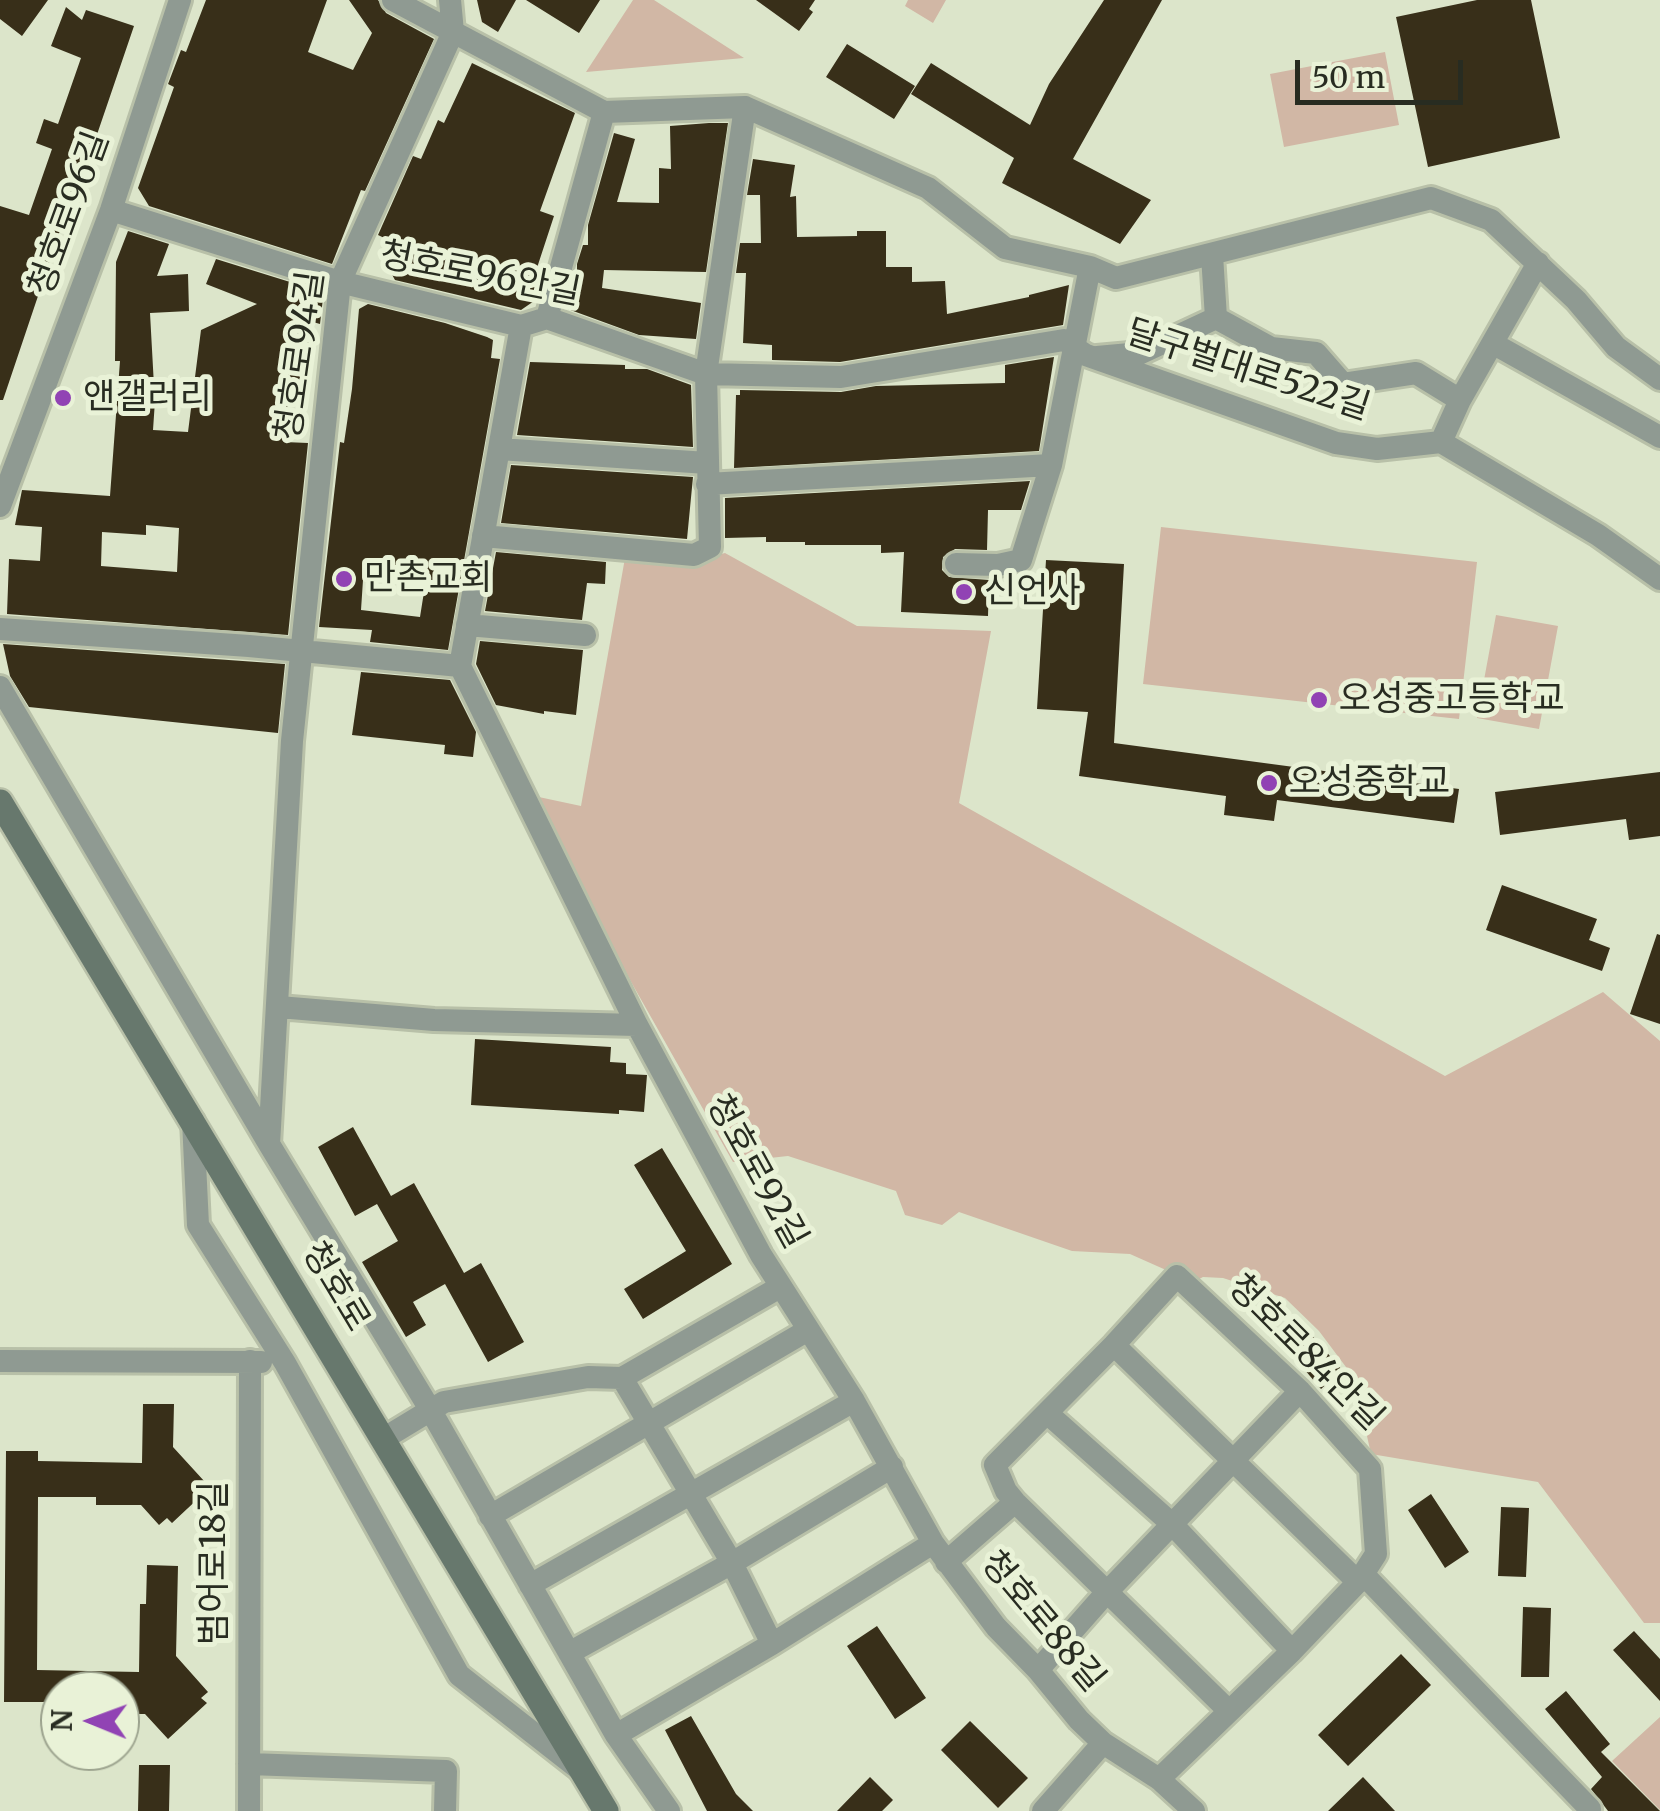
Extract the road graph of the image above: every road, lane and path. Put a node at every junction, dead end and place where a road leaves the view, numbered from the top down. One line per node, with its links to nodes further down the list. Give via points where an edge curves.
1 (180, 0): 7 (street, 청호로96길)
2 (393, 0): 4 (street, 달구벌대로522길)
3 (450, 0): 4 (street)
4 (453, 32): 6 (street, 달구벌대로522길); 11 (street, 청호로94길)
5 (745, 107): 6 (street, 달구벌대로522길); 10 (street, 달구벌대로522길, via 928,188 1005,248); 17 (street)
6 (604, 112): 12 (street)
7 (111, 210): 11 (street, 청호로96안길); 25 (street, 청호로96길)
8 (1212, 255): 9 (street, 달구벌대로522길, via 1431,198 1491,220); 10 (street, 달구벌대로522길, via 1116,278); 13 (street, 달구벌대로522길)
9 (1538, 263): 15 (street); 18 (street, 달구벌대로522길, via 1616,347)
10 (1090, 268): 16 (street, 달구벌대로522길)
11 (340, 282): 14 (street, 청호로96안길); 32 (street, 청호로94길)
12 (547, 318): 14 (street, 청호로96안길); 17 (street, 청호로96안길)
13 (1216, 318): 16 (street, 달구벌대로522길, via 1142,353); 19 (street, 달구벌대로522길, via 1271,348 1316,353 1343,384 1416,373)
14 (521, 326): 22 (street)
15 (1494, 344): 19 (street); 20 (street)
16 (1084, 353): 17 (street, 청호로96안길, via 1064,340 841,377); 21 (street, 달구벌대로522길, via 1336,443 1377,449); 23 (street)
17 (706, 374): 24 (street)
18 (1660, 379)
19 (1460, 400): 21 (street)
20 (1660, 437)
21 (1441, 442): 28 (street)
22 (499, 449): 24 (street); 26 (street)
23 (1052, 465): 24 (street); 27 (street, via 1020,560)
24 (707, 474): 26 (street, via 710,546 694,555)
25 (0, 506)
26 (483, 536): 29 (street)
27 (956, 564)
28 (1660, 579)
29 (468, 625): 31 (street); 33 (street)
30 (0, 629): 32 (street)
31 (586, 635)
32 (304, 651): 33 (street); 36 (street, 청호로94길, via 292,741)
33 (460, 666): 37 (street, 청호로92길)
34 (0, 687): 39 (street)
35 (0, 802): 38 (main road, 청호로)
36 (278, 1006): 37 (street, via 434,1020); 39 (street, 청호로94길)
37 (637, 1025): 40 (street, 청호로92길)
38 (193, 1122): 45 (street, via 198,1225); 52 (main road, 청호로)
39 (269, 1144): 49 (street)
40 (780, 1287): 41 (street, 청호로88길); 46 (street, 청호로92길)
41 (808, 1330): 48 (street, 청호로88길); 51 (street)
42 (1114, 1345): 47 (street, 청호로84안길, via 1178,1276); 50 (street, 청호로84안길); 53 (street)
43 (0, 1361): 44 (street)
44 (250, 1361): 45 (street); 72 (street, 범어로18길)
45 (285, 1364): 73 (street, via 459,1674)
46 (622, 1378): 49 (street, 청호로92길, via 588,1377 444,1402); 51 (street)
47 (1300, 1391): 53 (street); 62 (street, 청호로84안길, via 1370,1469 1376,1554)
48 (854, 1401): 54 (street, 청호로88길); 55 (street)
49 (431, 1410): 52 (street, 청호로92길); 57 (street)
50 (1048, 1413): 56 (street, 청호로84안길, via 995,1464); 58 (street)
51 (651, 1424): 55 (street); 57 (street)
52 (383, 1438): 73 (main road, 청호로)
53 (1233, 1458): 58 (street); 62 (street)
54 (892, 1467): 59 (street, 청호로88길); 60 (street)
55 (693, 1495): 60 (street); 63 (street)
56 (1015, 1502): 61 (street); 64 (street, 청호로84안길)
57 (490, 1516): 63 (street)
58 (1172, 1524): 64 (street); 66 (street)
59 (932, 1542): 61 (street, 청호로88길); 65 (street, 청호로88길)
60 (732, 1562): 65 (street); 67 (street)
61 (946, 1562): 68 (street, 청호로88길)
62 (1360, 1578): 66 (street); 75 (street)
63 (530, 1585): 67 (street)
64 (1106, 1593): 68 (street); 69 (street, 청호로84안길)
65 (772, 1644): 70 (street, 청호로88길)
66 (1292, 1650): 69 (street)
67 (569, 1653): 70 (street)
68 (1038, 1670): 71 (street, 청호로88길)
69 (1229, 1710): 74 (street)
70 (616, 1735): 79 (street)
71 (1103, 1743): 74 (street, 청호로88길); 80 (street, 청호로88길)
72 (250, 1764): 76 (street, 범어로18길); 77 (street, via 446,1772)
73 (580, 1770): 78 (main road, 청호로)
74 (1159, 1778): 81 (street)
75 (1590, 1809)
76 (249, 1811)
77 (446, 1811)
78 (606, 1811)
79 (668, 1811)
80 (1043, 1811)
81 (1194, 1811)

